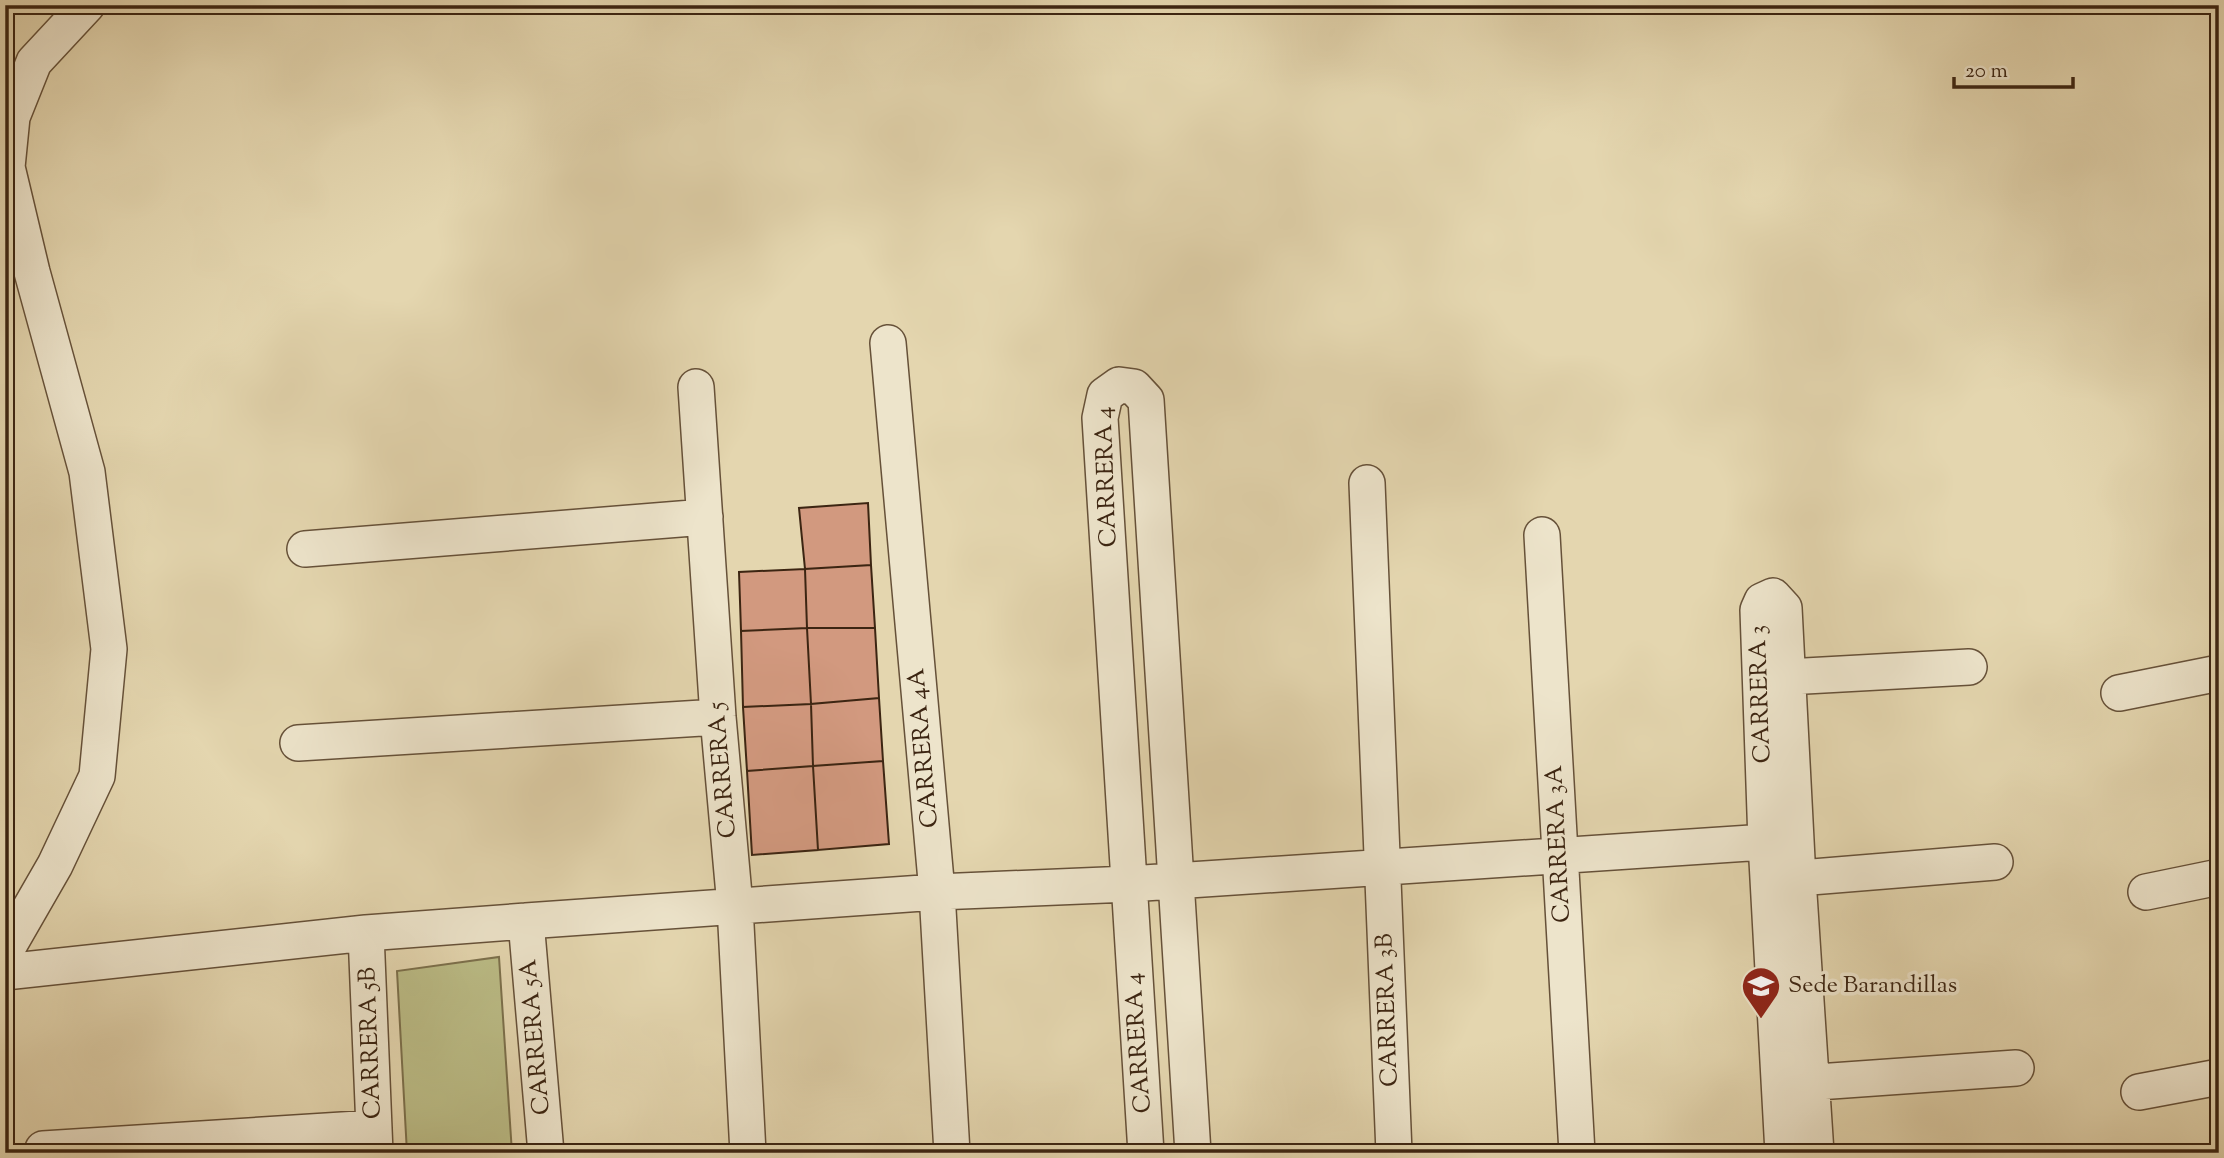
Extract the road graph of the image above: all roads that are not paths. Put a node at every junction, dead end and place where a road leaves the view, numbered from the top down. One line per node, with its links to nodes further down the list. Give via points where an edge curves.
1 (87, 5): 27 (street, via 34,62 12,117 7,167 87,472 109,649 96,776 55,865)
2 (888, 343): 22 (street, CARRERA 4A)
3 (696, 387): 5 (street, CARRERA 5)
4 (1367, 483): 17 (street, CARRERA 3B)
5 (705, 517): 7 (street); 12 (street, CARRERA 5)
6 (1542, 535): 15 (street, CARRERA 3A)
7 (305, 549)
8 (1969, 667): 10 (street)
9 (2219, 673): 11 (street)
10 (1787, 677): 14 (street, CARRERA 3); 14 (street, CARRERA 3, via 1784,608 1773,596 1762,601 1758,610)
11 (2119, 693)
12 (718, 717): 13 (street); 24 (street, CARRERA 5)
13 (298, 743)
14 (1781, 841): 15 (street); 19 (street, CARRERA 3)
15 (1559, 856): 17 (street); 41 (street, CARRERA 3A)
16 (1995, 862): 19 (street)
17 (1383, 868): 20 (street); 40 (street, CARRERA 3B)
18 (2219, 877): 23 (street)
19 (1783, 880): 31 (street, CARRERA 3)
20 (1176, 881): 21 (street); 21 (street, CARRERA 4, via 1146,400 1134,387 1119,385 1105,395 1100,418); 39 (street, CARRERA 4)
21 (1129, 884): 22 (street); 38 (street, CARRERA 4)
22 (937, 892): 24 (street); 37 (street, CARRERA 4A)
23 (2146, 892)
24 (735, 906): 25 (street); 36 (street, CARRERA 5)
25 (526, 921): 26 (street); 35 (street, CARRERA 5A)
26 (366, 933): 28 (street); 33 (street, CARRERA 5B)
27 (5, 951)
28 (5, 972)
29 (2016, 1068): 31 (street)
30 (2219, 1077): 32 (street)
31 (1796, 1083): 42 (street, CARRERA 3); 43 (street, CARRERA 3)
32 (2139, 1092)
33 (375, 1140): 34 (street)
34 (43, 1149)
35 (546, 1153)
36 (748, 1153)
37 (952, 1153)
38 (1146, 1153)
39 (1193, 1153)
40 (1394, 1153)
41 (1577, 1153)
42 (1783, 1153)
43 (1816, 1153)

